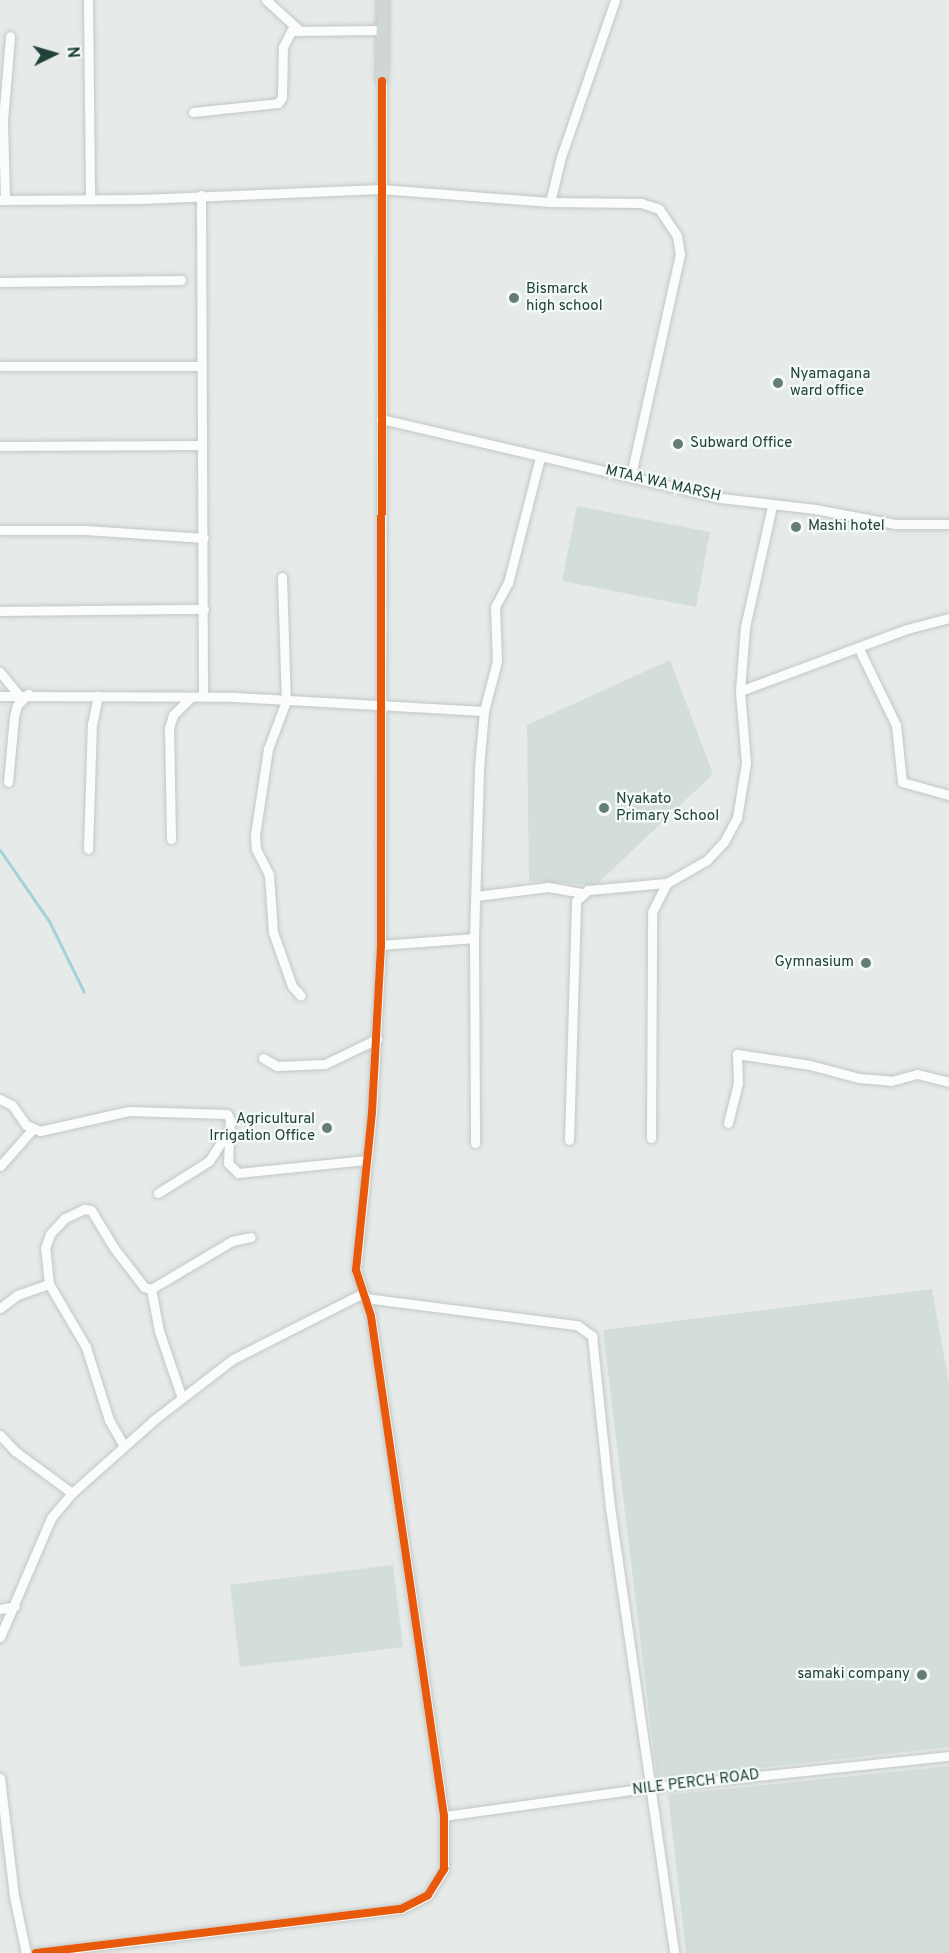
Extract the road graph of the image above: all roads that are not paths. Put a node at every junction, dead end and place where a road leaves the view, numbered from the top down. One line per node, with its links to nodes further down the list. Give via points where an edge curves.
1 (88, 0): 12 (street)
2 (266, 0): 5 (street)
3 (383, 0): 6 (main road)
4 (615, 0): 14 (street, via 561,157)
5 (298, 28): 6 (street); 9 (street, via 291,31 283,47 282,97 278,103)
6 (383, 30): 8 (main road)
7 (10, 36): 13 (street, via 3,120)
8 (382, 81): 10 (street)
9 (193, 112)
10 (381, 189): 11 (street); 14 (street); 19 (street)
11 (201, 195): 12 (street, via 114,200); 18 (street)
12 (90, 196): 13 (street)
13 (3, 200)
14 (550, 202): 23 (street, via 641,203 659,209 677,236 676,276)
15 (181, 280): 16 (street)
16 (0, 282)
17 (0, 366): 18 (street)
18 (201, 366): 20 (street)
19 (381, 419): 22 (street, MTAA WA MARSH); 41 (street)
20 (201, 445): 21 (street); 27 (street)
21 (0, 446)
22 (540, 457): 23 (street, MTAA WA MARSH); 42 (street, via 508,583 495,607 497,661)
23 (631, 475): 24 (street, MTAA WA MARSH, via 720,498)
24 (772, 506): 25 (street, MTAA WA MARSH, via 815,509 895,524); 34 (street, via 748,605)
25 (949, 524)
26 (0, 530): 27 (street, via 86,530)
27 (204, 538): 29 (street)
28 (282, 576): 40 (street)
29 (204, 609): 30 (street); 38 (street)
30 (0, 611)
31 (949, 618): 32 (street)
32 (858, 646): 34 (street); 44 (street, via 896,725 902,782)
33 (0, 672): 35 (street)
34 (740, 691): 47 (street, via 746,763 737,818 724,842 707,860)
35 (23, 694): 36 (street); 37 (street); 43 (street, via 14,717)
36 (0, 696)
37 (98, 696): 39 (street); 46 (street, via 92,724)
38 (203, 696): 39 (street); 40 (street)
39 (190, 698): 45 (street, via 173,715 169,728)
40 (286, 701): 41 (street); 52 (street, via 268,749 255,835 256,849 269,875 273,932 292,986)
41 (380, 708): 42 (street); 51 (street)
42 (484, 711): 49 (street)
43 (8, 783)
44 (949, 795)
45 (171, 839)
46 (88, 849)
47 (667, 884): 48 (street); 60 (street, via 650,925)
48 (581, 893): 49 (street, via 548,887); 61 (street, via 573,911)
49 (476, 896): 50 (street)
50 (474, 938): 51 (street); 62 (street)
51 (381, 945): 53 (street)
52 (301, 996)
53 (377, 1039): 54 (street, via 325,1064 277,1066); 63 (street)
54 (263, 1058)
55 (949, 1082): 57 (street, via 917,1074 891,1081 859,1078 810,1065 737,1054 736,1096)
56 (0, 1099): 58 (street, via 12,1105)
57 (728, 1123)
58 (32, 1130): 59 (street, via 129,1111 227,1114); 64 (street)
59 (228, 1132): 63 (street, via 228,1163 238,1173); 65 (street, via 209,1161)
60 (651, 1138)
61 (568, 1140)
62 (475, 1143)
63 (367, 1160): 69 (street, via 357,1270)
64 (0, 1166)
65 (158, 1193)
66 (251, 1238): 68 (street, via 232,1240)
67 (49, 1284): 68 (street, via 45,1254 50,1234 65,1218 88,1209 137,1280); 70 (street, via 17,1295); 73 (street, via 86,1347 109,1420)
68 (151, 1289): 71 (street, via 159,1331)
69 (364, 1296): 71 (street, via 232,1359); 80 (street, via 577,1325 592,1336 637,1707); 81 (street)
70 (0, 1308)
71 (182, 1398): 73 (street)
72 (0, 1435): 74 (street, via 15,1451)
73 (124, 1446): 74 (street)
74 (72, 1493): 75 (street, via 51,1518)
75 (15, 1606): 76 (street); 77 (street)
76 (0, 1609)
77 (0, 1637)
78 (949, 1756): 80 (street, NILE PERCH ROAD)
79 (0, 1778): 82 (street, via 14,1896)
80 (653, 1787): 81 (street, NILE PERCH ROAD); 84 (street)
81 (444, 1816): 83 (street, via 444,1869 438,1883 417,1903 376,1912)
82 (26, 1953)
83 (36, 1953)
84 (674, 1953)

